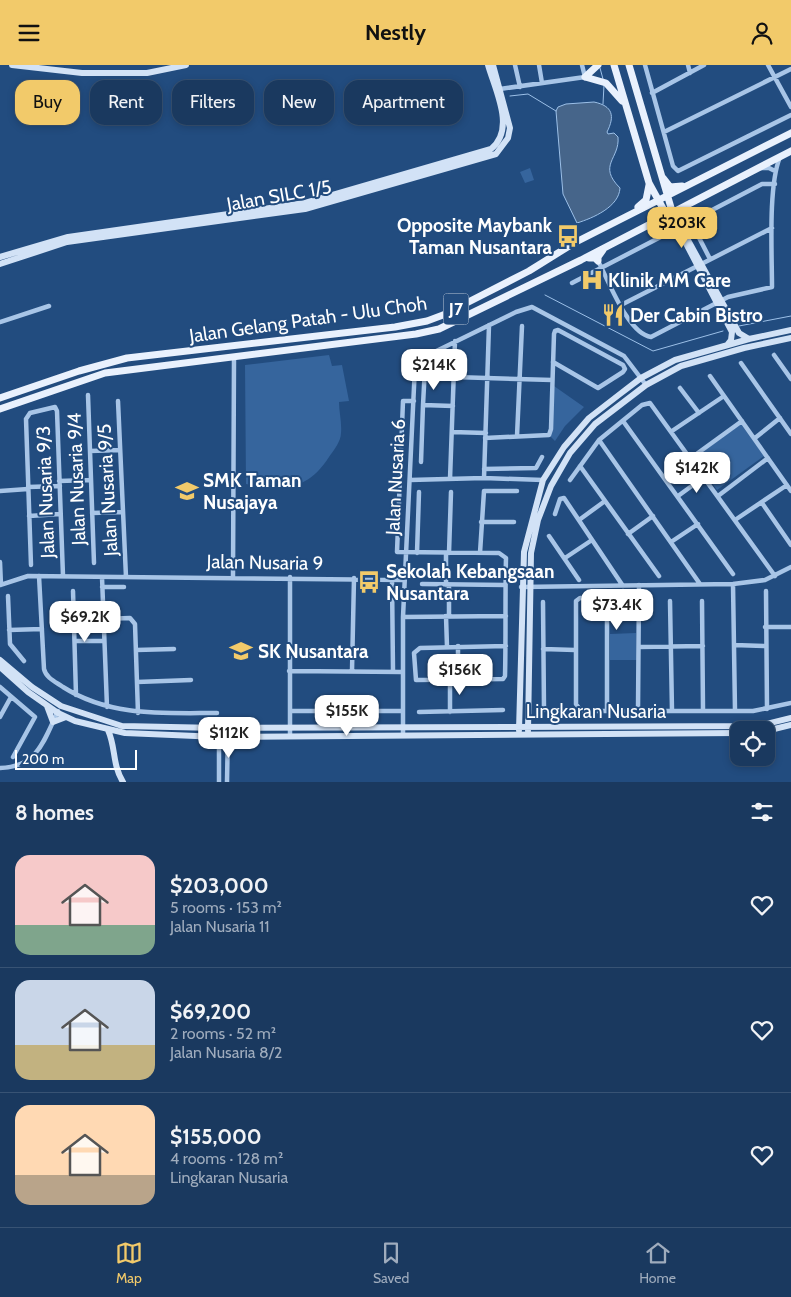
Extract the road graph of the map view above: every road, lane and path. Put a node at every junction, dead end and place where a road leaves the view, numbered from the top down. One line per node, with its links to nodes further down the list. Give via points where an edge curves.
1 (12, 65): 2 (street, via 82,73 147,73)
2 (186, 65)
3 (488, 65): 44 (street, Jalan SILC 1/5, via 504,121 501,138 492,149 305,203 68,237)
4 (493, 65): 21 (street, Jalan SILC 1/5)
5 (515, 65): 20 (street)
6 (538, 65): 19 (street)
7 (582, 65): 17 (street)
8 (614, 65): 23 (main road)
9 (629, 65): 30 (main road)
10 (645, 65): 22 (street)
11 (688, 65): 16 (street)
12 (704, 65): 16 (street)
13 (768, 65): 18 (street)
14 (597, 67): 17 (main road)
15 (791, 69): 18 (street)
16 (690, 73): 22 (street)
17 (584, 77): 19 (street); 23 (main road, via 606,83)
18 (775, 78): 24 (street); 26 (street)
19 (542, 83): 20 (street)
20 (520, 87): 21 (street)
21 (500, 89): 47 (street, Jalan SILC 1/5, via 510,128 508,139 496,154 305,209 67,243)
22 (652, 93): 26 (street)
23 (626, 107): 33 (main road)
24 (791, 107)
25 (791, 115): 26 (street, via 682,170 675,170)
26 (664, 132)
27 (791, 133): 35 (main road, Jalan Gelang Patah - Ulu Choh / J7)
28 (791, 151): 29 (main road, Jalan Gelang Patah - Ulu Choh / J7)
29 (781, 156): 31 (main road, Jalan Gelang Patah - Ulu Choh / J7); 32 (street)
30 (658, 166): 35 (main road, via 667,185); 36 (main road)
31 (755, 168): 32 (street); 38 (main road, Jalan Gelang Patah - Ulu Choh / J7)
32 (775, 171): 34 (street)
33 (648, 183): 37 (main road); 40 (main road, via 648,194 641,205)
34 (775, 184): 42 (street); 45 (street, via 762,184 693,220 692,224)
35 (685, 185): 36 (main road, Jalan Gelang Patah - Ulu Choh / J7)
36 (666, 197): 37 (main road, Jalan Gelang Patah - Ulu Choh / J7); 39 (main road)
37 (657, 201): 39 (main road); 40 (main road, Jalan Gelang Patah - Ulu Choh / J7)
38 (691, 201): 39 (main road, Jalan Gelang Patah - Ulu Choh / J7); 41 (main road, via 683,210)
39 (669, 213): 41 (street); 43 (main road, Jalan Gelang Patah - Ulu Choh / J7)
40 (612, 223): 78 (main road, Jalan Gelang Patah - Ulu Choh / J7, via 529,271 427,321 386,329 127,358)
41 (680, 227): 48 (street); 49 (street)
42 (772, 228): 45 (street); 51 (street, via 772,287)
43 (610, 245): 46 (main road, Jalan Gelang Patah - Ulu Choh / J7); 48 (main road, via 600,254)
44 (0, 257)
45 (710, 259): 49 (street)
46 (582, 260): 48 (main road, via 593,257); 63 (main road, Jalan Gelang Patah - Ulu Choh / J7, via 439,329)
47 (0, 264)
48 (600, 264): 50 (street); 52 (street)
49 (700, 265): 51 (street); 52 (street)
50 (572, 283)
51 (719, 302): 52 (street, via 651,337 644,336 631,324); 59 (street, via 739,333); 61 (street, via 732,332)
52 (621, 305)
53 (49, 306): 54 (street)
54 (0, 322)
55 (490, 325): 60 (street, Jalan Nusaria 6); 69 (street); 70 (street, Jalan Nusaria 6, via 532,307 624,356)
56 (522, 326): 71 (street)
57 (791, 330): 59 (street)
58 (791, 338): 74 (street, via 681,366)
59 (749, 339): 61 (street)
60 (455, 341): 68 (street); 80 (street, Jalan Nusaria 6, via 418,360)
61 (726, 345): 70 (street, via 675,360)
62 (774, 355): 72 (street)
63 (234, 357): 83 (main road, Jalan Gelang Patah - Ulu Choh / J7, via 105,373); 154 (street)
64 (553, 362): 64 (street, via 555,331 558,330 625,369 598,388); 73 (street)
65 (741, 363): 85 (street)
66 (425, 367): 81 (street)
67 (710, 376): 77 (street)
68 (454, 377): 69 (street); 82 (street)
69 (488, 378): 71 (street); 91 (street)
70 (641, 378): 74 (street); 109 (street, via 590,418 564,447)
71 (520, 379): 73 (street); 92 (street)
72 (791, 379)
73 (552, 380): 92 (street, via 549,435)
74 (646, 385): 171 (street, via 595,424 570,453 551,486 538,520 531,553)
75 (680, 388): 84 (street)
76 (88, 395): 96 (street, Jalan Nusaria 9/4)
77 (724, 396): 84 (street); 87 (street)
78 (0, 397)
79 (118, 401): 95 (street, Jalan Nusaria 9/5)
80 (414, 401): 108 (street, Jalan Nusaria 6); 138 (street, via 403,401 397,552)
81 (423, 405): 82 (street); 100 (street)
82 (453, 406): 88 (street)
83 (0, 409)
84 (699, 413): 89 (street)
85 (780, 418): 90 (street); 93 (street)
86 (623, 421): 89 (street, via 642,405 650,403); 94 (street); 118 (street)
87 (742, 421): 93 (street); 98 (street)
88 (452, 431): 91 (street); 105 (street)
89 (672, 431): 98 (street)
90 (791, 434)
91 (485, 435): 92 (street); 102 (street)
92 (517, 436)
93 (755, 438): 99 (street)
94 (599, 440): 101 (street); 127 (street)
95 (120, 450): 96 (street); 122 (street, Jalan Nusaria 9/5)
96 (90, 451): 107 (street, Jalan Nusaria 9/4)
97 (542, 457): 102 (street, via 536,468)
98 (691, 458): 103 (street)
99 (768, 458): 111 (street); 119 (street)
100 (421, 462)
101 (580, 466): 106 (street); 120 (street)
102 (484, 469): 104 (street)
103 (704, 477): 118 (street); 119 (street)
104 (484, 478): 105 (street); 109 (street)
105 (450, 479): 108 (street)
106 (570, 479)
107 (91, 480): 110 (street); 123 (street, Jalan Nusaria 9/4)
108 (410, 480): 138 (street, Jalan Nusaria 6)
109 (544, 480): 170 (street, via 524,553)
110 (60, 483): 112 (street); 112 (street, Jalan Nusaria 9/3, via 57,411 50,407 27,415); 124 (street, Jalan Nusaria 9/3)
111 (787, 485): 115 (street); 121 (street)
112 (28, 488): 113 (street); 126 (street)
113 (0, 491)
114 (517, 491): 130 (street, via 484,491)
115 (791, 491)
116 (419, 492): 139 (street)
117 (451, 492): 140 (street)
118 (678, 496): 132 (street)
119 (718, 496): 129 (street)
120 (605, 501): 128 (street); 133 (street)
121 (762, 503): 129 (street); 137 (street)
122 (123, 512): 123 (street); 153 (street, Jalan Nusaria 9/5)
123 (92, 513): 144 (street, Jalan Nusaria 9/4)
124 (60, 514): 126 (street); 149 (street, Jalan Nusaria 9/3)
125 (555, 514): 128 (street, via 560,499 564,498)
126 (29, 516): 145 (street)
127 (653, 516): 133 (street); 136 (street)
128 (579, 520): 135 (street)
129 (735, 520): 151 (street)
130 (481, 522): 131 (street); 141 (street)
131 (514, 522)
132 (698, 524): 136 (street); 147 (street)
133 (628, 534): 150 (street)
134 (549, 535): 142 (street)
135 (592, 540): 142 (street); 167 (street)
136 (671, 542): 166 (street)
137 (791, 545)
138 (406, 552): 139 (street); 158 (street, Jalan Nusaria 6)
139 (418, 553): 140 (street)
140 (447, 553): 141 (street); 163 (street)
141 (480, 553): 164 (street, via 499,553 506,558)
142 (565, 558): 159 (street)
143 (0, 562): 162 (street)
144 (94, 563)
145 (31, 565)
146 (791, 567): 151 (street)
147 (733, 574)
148 (39, 576): 149 (street, Jalan Nusaria 9); 162 (street, Jalan Nusaria 9); 184 (street)
149 (63, 576): 152 (street, Jalan Nusaria 9)
150 (659, 576)
151 (775, 576): 161 (street)
152 (102, 577): 153 (street, Jalan Nusaria 9); 168 (street)
153 (126, 577): 154 (street, Jalan Nusaria 9)
154 (233, 577): 155 (street, Jalan Nusaria 9)
155 (290, 577): 156 (street, Jalan Nusaria 9); 203 (street)
156 (354, 578): 157 (street, Jalan Nusaria 9); 204 (street)
157 (392, 579): 158 (street, Jalan Nusaria 9); 205 (street)
158 (404, 580): 180 (street, Jalan Nusaria 6)
159 (579, 580)
160 (422, 584): 163 (street)
161 (733, 584): 166 (street); 188 (street)
162 (0, 585)
163 (447, 585): 164 (street); 178 (street)
164 (505, 585): 179 (street)
165 (639, 585): 166 (street); 167 (street); 194 (street)
166 (700, 585)
167 (623, 586): 171 (street)
168 (102, 587): 169 (street); 181 (street)
169 (124, 587)
170 (522, 587): 171 (street); 239 (street)
171 (530, 587): 240 (street)
172 (73, 591): 186 (street)
173 (766, 591): 182 (street)
174 (8, 596): 185 (street)
175 (670, 601): 195 (street)
176 (702, 601): 190 (street)
177 (543, 602): 198 (street)
178 (448, 616): 179 (street); 180 (street); 192 (street)
179 (506, 616): 189 (street)
180 (402, 617): 206 (street, Jalan Nusaria 6)
181 (103, 619): 187 (street); 196 (street, via 133,619)
182 (765, 627): 183 (street); 191 (street)
183 (791, 627)
184 (42, 629): 185 (street); 212 (street, via 45,674)
185 (9, 630): 201 (street, via 11,646)
186 (75, 641): 187 (street); 212 (street)
187 (104, 641): 217 (street)
188 (734, 645): 191 (street); 227 (street)
189 (506, 646): 193 (street); 209 (street, via 503,679)
190 (703, 646): 195 (street); 223 (street)
191 (765, 646): 218 (street)
192 (447, 647): 193 (street); 208 (street, via 416,649 416,680)
193 (458, 647): 209 (street)
194 (639, 647): 195 (street); 222 (street)
195 (670, 647): 226 (street)
196 (136, 649): 197 (street); 210 (street)
197 (174, 649)
198 (543, 649): 199 (street); 220 (street)
199 (576, 650): 221 (street, via 578,709); 221 (street, via 577,598 603,598 607,601)
200 (0, 659): 216 (street, Lingkaran Nusaria, via 32,687)
201 (24, 661)
202 (0, 667): 215 (street, Lingkaran Nusaria)
203 (289, 671): 204 (street); 224 (street)
204 (352, 671): 205 (street)
205 (393, 671): 206 (street)
206 (402, 672): 225 (street, Jalan Nusaria 6)
207 (191, 680): 210 (street)
208 (450, 680): 209 (street); 228 (street)
209 (458, 680)
210 (137, 682): 230 (street)
211 (0, 687): 213 (street)
212 (76, 695): 217 (street)
213 (12, 697): 233 (street); 255 (street, via 36,717)
214 (791, 703): 218 (street)
215 (47, 705): 229 (street, Lingkaran Nusaria); 236 (street)
216 (61, 705): 229 (street); 242 (street, Lingkaran Nusaria, via 122,726)
217 (106, 707): 230 (street)
218 (766, 709): 227 (street)
219 (504, 710): 228 (street)
220 (544, 710)
221 (607, 710): 222 (street)
222 (638, 710): 226 (street)
223 (703, 710): 226 (street); 227 (street)
224 (290, 711): 225 (street); 241 (street)
225 (402, 711): 238 (street, Jalan Nusaria 6)
226 (672, 711)
227 (735, 711)
228 (450, 712): 232 (street)
229 (58, 713): 234 (street, Lingkaran Nusaria); 236 (street)
230 (138, 713): 231 (street)
231 (216, 713)
232 (418, 713)
233 (0, 717)
234 (66, 717): 236 (street); 245 (street, Lingkaran Nusaria)
235 (791, 718): 240 (street, Lingkaran Nusaria, via 758,725)
236 (53, 722): 256 (street, via 36,755 23,763)
237 (791, 725): 244 (street)
238 (403, 726): 239 (street, Lingkaran Nusaria); 241 (street, Lingkaran Nusaria); 250 (street, Jalan Nusaria 6)
239 (519, 726): 240 (street, Lingkaran Nusaria); 248 (street)
240 (528, 726): 249 (street)
241 (290, 727): 243 (street, Lingkaran Nusaria); 251 (street)
242 (219, 728): 243 (street, Lingkaran Nusaria); 252 (street)
243 (228, 728): 253 (street)
244 (775, 729)
245 (108, 730): 246 (street, Lingkaran Nusaria); 254 (street)
246 (125, 733): 252 (street, Lingkaran Nusaria); 254 (street, via 116,736)
247 (730, 733): 249 (street, Lingkaran Nusaria)
248 (519, 734): 249 (street, Lingkaran Nusaria); 250 (street, Lingkaran Nusaria)
249 (528, 734)
250 (403, 735): 251 (street, Lingkaran Nusaria)
251 (290, 736): 253 (street, Lingkaran Nusaria)
252 (219, 737): 253 (street, Lingkaran Nusaria); 258 (street)
253 (228, 737): 259 (street)
254 (113, 746): 257 (street, via 115,767)
255 (13, 757)
256 (0, 767)
257 (123, 782)
258 (219, 782)
259 (227, 782)

